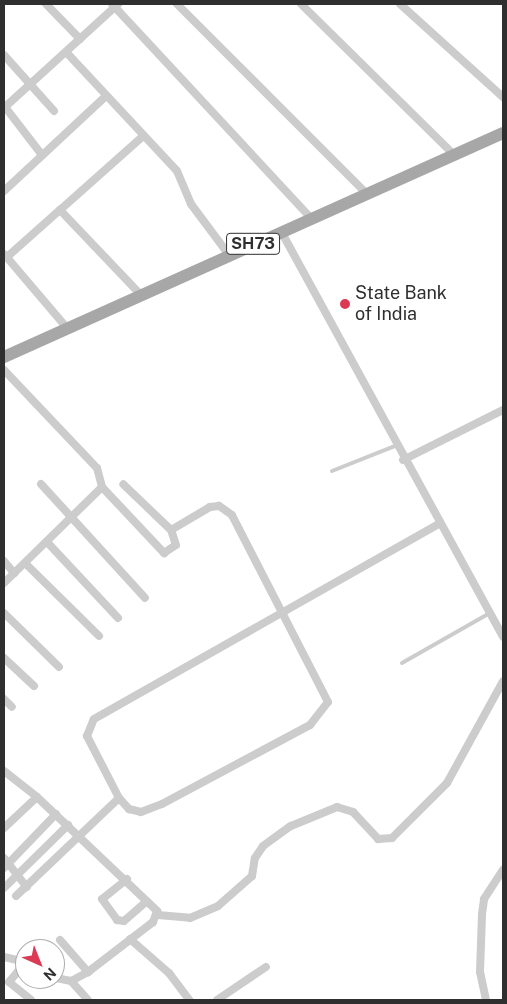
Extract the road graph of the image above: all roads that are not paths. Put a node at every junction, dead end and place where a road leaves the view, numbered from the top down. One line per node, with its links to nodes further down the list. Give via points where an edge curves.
1 (46, 4): 6 (street)
2 (177, 4): 19 (street)
3 (301, 4): 17 (street)
4 (400, 4): 11 (street)
5 (115, 5): 6 (street); 21 (street)
6 (80, 39): 7 (street)
7 (67, 52): 9 (street); 10 (street)
8 (4, 55): 9 (street)
9 (30, 85): 12 (street); 13 (street)
10 (106, 96): 15 (street); 16 (street)
11 (503, 97)
12 (4, 107): 16 (street)
13 (54, 111)
14 (503, 133): 17 (main road, SH73)
15 (143, 136): 20 (street); 23 (street, via 181,177 192,204)
16 (42, 155): 18 (street)
17 (454, 155): 19 (main road, SH73)
18 (4, 191)
19 (367, 194): 21 (main road, SH73)
20 (60, 210): 24 (street); 25 (street)
21 (312, 219): 22 (main road, SH73)
22 (282, 233): 23 (main road, SH73); 30 (street)
23 (229, 255): 25 (main road, SH73)
24 (6, 256): 26 (street)
25 (140, 294): 26 (main road, SH73)
26 (67, 328): 27 (main road, SH73)
27 (4, 357)
28 (4, 370): 35 (street, via 97,468)
29 (503, 410): 31 (street)
30 (396, 446): 31 (street); 32 (lane)
31 (403, 460): 37 (street)
32 (332, 471)
33 (41, 484): 36 (street)
34 (123, 484): 38 (street)
35 (102, 487): 36 (street); 38 (street, via 164,553 176,545)
36 (73, 518): 39 (street); 44 (street)
37 (439, 524): 45 (street); 47 (street)
38 (171, 530): 45 (street, via 210,507 226,510)
39 (47, 542): 41 (street); 48 (street)
40 (4, 561): 42 (street)
41 (24, 563): 42 (street); 49 (street)
42 (14, 573): 43 (street)
43 (4, 583)
44 (145, 598)
45 (282, 611): 60 (street, via 94,719 88,736); 60 (street, via 325,692 328,702 323,712 310,725 162,804 141,812 129,809)
46 (4, 613): 53 (street)
47 (490, 613): 50 (street); 52 (lane)
48 (118, 618)
49 (99, 636)
50 (503, 636)
51 (4, 658): 55 (street)
52 (402, 663)
53 (60, 667)
54 (503, 681): 73 (street, via 447,783 392,838 378,839 345,806 331,809 291,826 264,846 255,858 252,876 218,906 190,918)
55 (34, 686)
56 (4, 699): 57 (street)
57 (12, 707)
58 (4, 771): 59 (street)
59 (37, 797): 61 (street); 63 (street)
60 (120, 798): 64 (street)
61 (56, 814): 62 (street); 65 (street)
62 (68, 825): 64 (street); 67 (street)
63 (4, 828)
64 (80, 837): 68 (street); 69 (street)
65 (5, 863): 67 (street)
66 (503, 870): 86 (street, via 484,899 482,914 480,972)
67 (17, 874): 69 (street); 70 (street)
68 (127, 879): 72 (street); 72 (street, via 102,900 117,920 124,921)
69 (27, 887): 71 (street)
70 (4, 888)
71 (16, 896)
72 (147, 901): 73 (street)
73 (158, 915): 74 (street)
74 (130, 939): 77 (street); 84 (street, via 169,973)
75 (65, 946): 77 (street)
76 (266, 967): 85 (street)
77 (88, 972): 80 (street)
78 (15, 973): 81 (street)
79 (65, 980): 80 (street)
80 (71, 981): 83 (street)
81 (6, 983): 82 (street)
82 (31, 1000)
83 (88, 1000)
84 (189, 1000)
85 (217, 1000)
86 (486, 1000)

